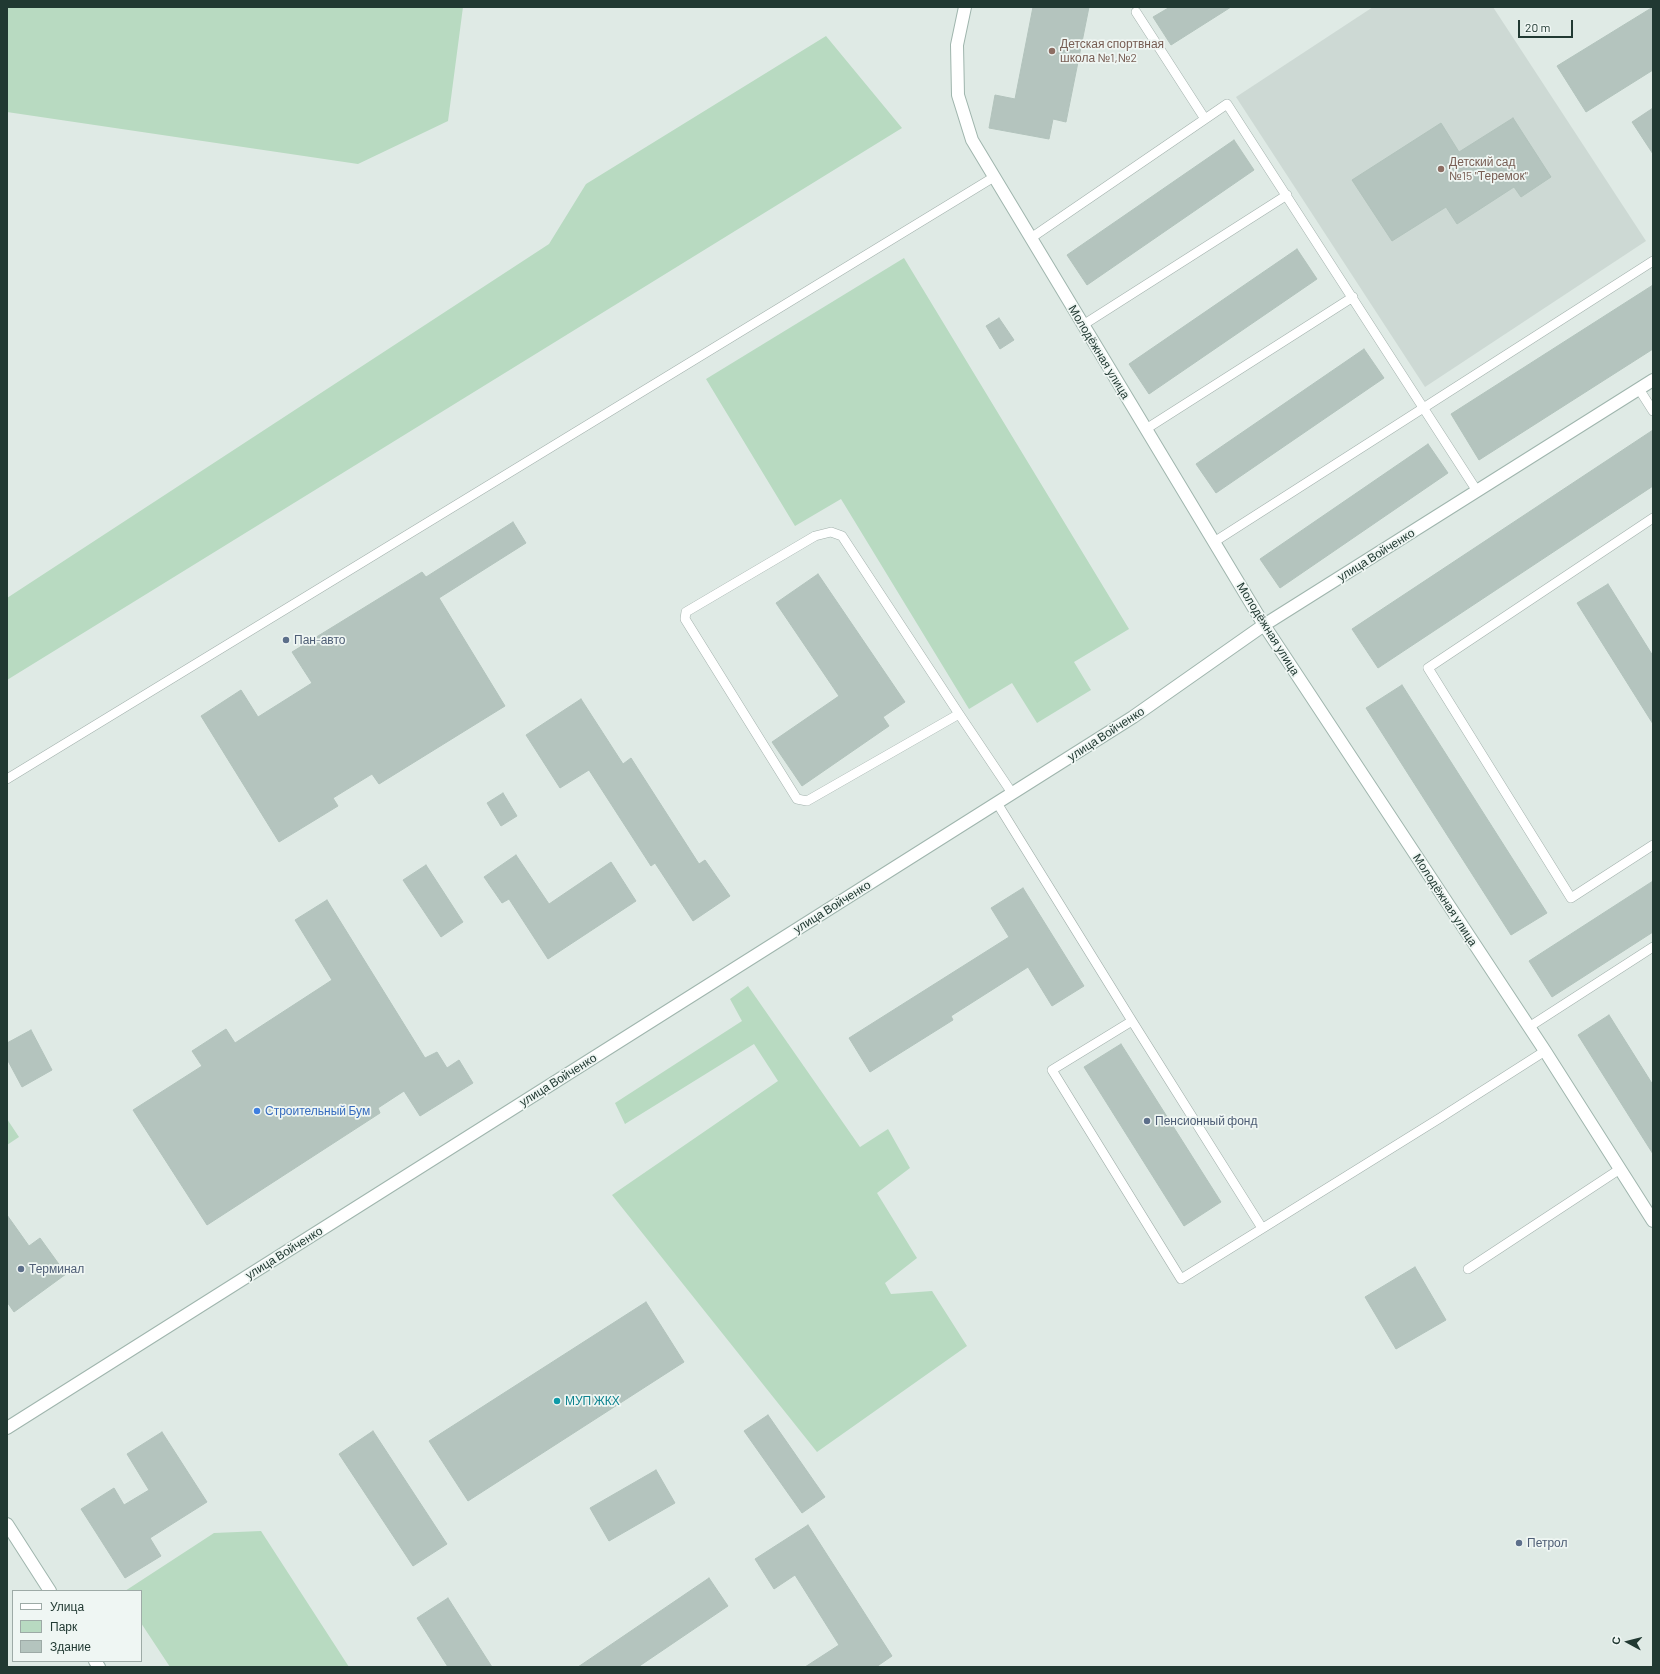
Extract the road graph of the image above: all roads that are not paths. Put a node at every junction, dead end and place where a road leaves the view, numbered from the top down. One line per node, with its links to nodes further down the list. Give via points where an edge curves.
1 (965, 7): 4 (main road, Молодёжная улица, via 957,46 958,95 972,140)
2 (1138, 9): 3 (lane)
3 (1205, 119): 5 (lane, via 1227,104); 6 (lane)
4 (994, 177): 6 (main road, Молодёжная улица); 20 (lane)
5 (1286, 195): 8 (lane); 9 (lane)
6 (1030, 238): 9 (main road, Молодёжная улица)
7 (1653, 261): 12 (lane)
8 (1353, 298): 12 (lane); 14 (lane)
9 (1083, 324): 14 (main road, Молодёжная улица)
10 (1653, 380): 11 (main road, улица Войченко)
11 (1639, 389): 13 (lane); 15 (main road, улица Войченко)
12 (1424, 407): 15 (lane); 17 (lane)
13 (1653, 411)
14 (1146, 430): 17 (main road, Молодёжная улица)
15 (1477, 491): 18 (main road, улица Войченко)
16 (1653, 518): 23 (lane, via 1428,668 1571,898)
17 (1214, 542): 18 (main road, Молодёжная улица)
18 (1264, 625): 21 (main road, улица Войченко, via 1132,717); 26 (main road, Молодёжная улица)
19 (959, 714): 19 (lane, via 842,536 831,532 815,536 686,612 685,620 797,799 807,801); 21 (lane)
20 (7, 779)
21 (1012, 793): 22 (main road, улица Войченко)
22 (997, 803): 25 (lane); 32 (main road, улица Войченко)
23 (1653, 845)
24 (1653, 947): 26 (lane)
25 (1132, 1021): 30 (lane); 30 (lane, via 1052,1070 1181,1279)
26 (1529, 1027): 27 (main road, Молодёжная улица)
27 (1545, 1051): 28 (main road, Молодёжная улица); 30 (lane)
28 (1620, 1169): 29 (main road, Молодёжная улица); 31 (lane)
29 (1653, 1221)
30 (1262, 1228)
31 (1468, 1269)
32 (7, 1428)
33 (7, 1524): 34 (main road)
34 (49, 1590)

